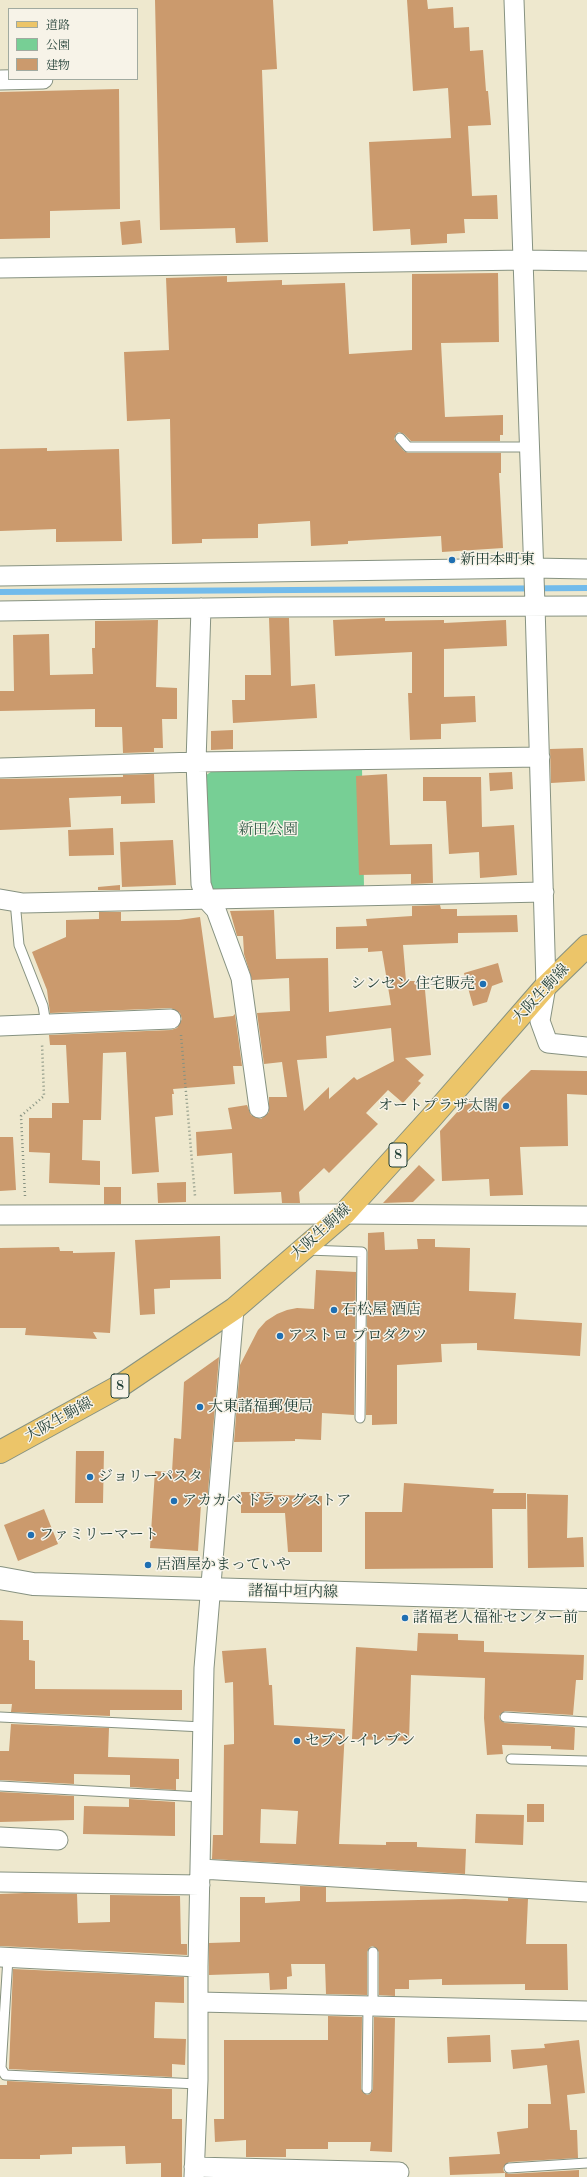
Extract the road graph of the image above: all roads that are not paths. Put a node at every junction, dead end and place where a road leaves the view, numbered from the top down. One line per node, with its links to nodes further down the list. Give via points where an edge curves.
1 (514, 0): 2 (street)
2 (524, 260): 3 (street); 4 (street); 6 (street)
3 (587, 261)
4 (0, 268)
5 (400, 438): 6 (lane, via 408,447)
6 (529, 446): 8 (street)
7 (587, 570): 8 (street)
8 (533, 573): 9 (street); 10 (street)
9 (0, 576)
10 (535, 601): 11 (street); 12 (street); 14 (street)
11 (587, 606)
12 (201, 608): 13 (street); 15 (street)
13 (0, 611)
14 (540, 757): 15 (street); 17 (street)
15 (196, 762): 16 (street); 18 (street, via 201,884)
16 (0, 768)
17 (544, 892): 18 (street); 21 (street)
18 (206, 899): 19 (street, via 23,903); 26 (street, via 216,910 240,978)
19 (8, 900): 23 (lane, via 19,945 43,1006)
20 (587, 946): 21 (main road, 大阪生駒線 / 8)
21 (546, 986): 25 (street, via 540,1021 548,1043); 27 (main road, 大阪生駒線 / 8)
22 (171, 1019): 23 (street)
23 (44, 1024): 24 (street)
24 (0, 1026)
25 (587, 1047)
26 (258, 1108)
27 (344, 1214): 28 (street); 29 (street); 30 (main road, 大阪生駒線 / 8)
28 (0, 1215)
29 (587, 1216)
30 (301, 1250): 31 (main road, 大阪生駒線 / 8); 32 (lane, via 362,1252)
31 (234, 1309): 33 (main road, 大阪生駒線 / 8, via 120,1386); 35 (street)
32 (360, 1418)
33 (0, 1452)
34 (0, 1578): 35 (street, 諸福中垣内線, via 34,1584)
35 (212, 1590): 36 (street, 諸福中垣内線); 40 (street, via 204,1668)
36 (587, 1600)
37 (0, 1716): 40 (lane)
38 (505, 1717): 39 (lane)
39 (587, 1722)
40 (203, 1726): 44 (street)
41 (511, 1759): 42 (lane)
42 (587, 1761)
43 (0, 1786): 44 (lane)
44 (202, 1797): 47 (street)
45 (0, 1837): 46 (street)
46 (58, 1840)
47 (200, 1877): 48 (street); 49 (street); 52 (street)
48 (0, 1882)
49 (587, 1892)
50 (373, 1952): 54 (lane)
51 (4, 1958): 52 (street); 56 (lane)
52 (198, 1967): 53 (street)
53 (199, 2002): 54 (street); 58 (street)
54 (370, 2006): 55 (street); 59 (lane)
55 (587, 2011)
56 (2, 2030): 57 (lane)
57 (1, 2068): 58 (lane, via 4,2075)
58 (198, 2084): 62 (street)
59 (367, 2089)
60 (587, 2163): 61 (lane)
61 (509, 2168)
62 (194, 2172): 63 (street)
63 (399, 2172)

